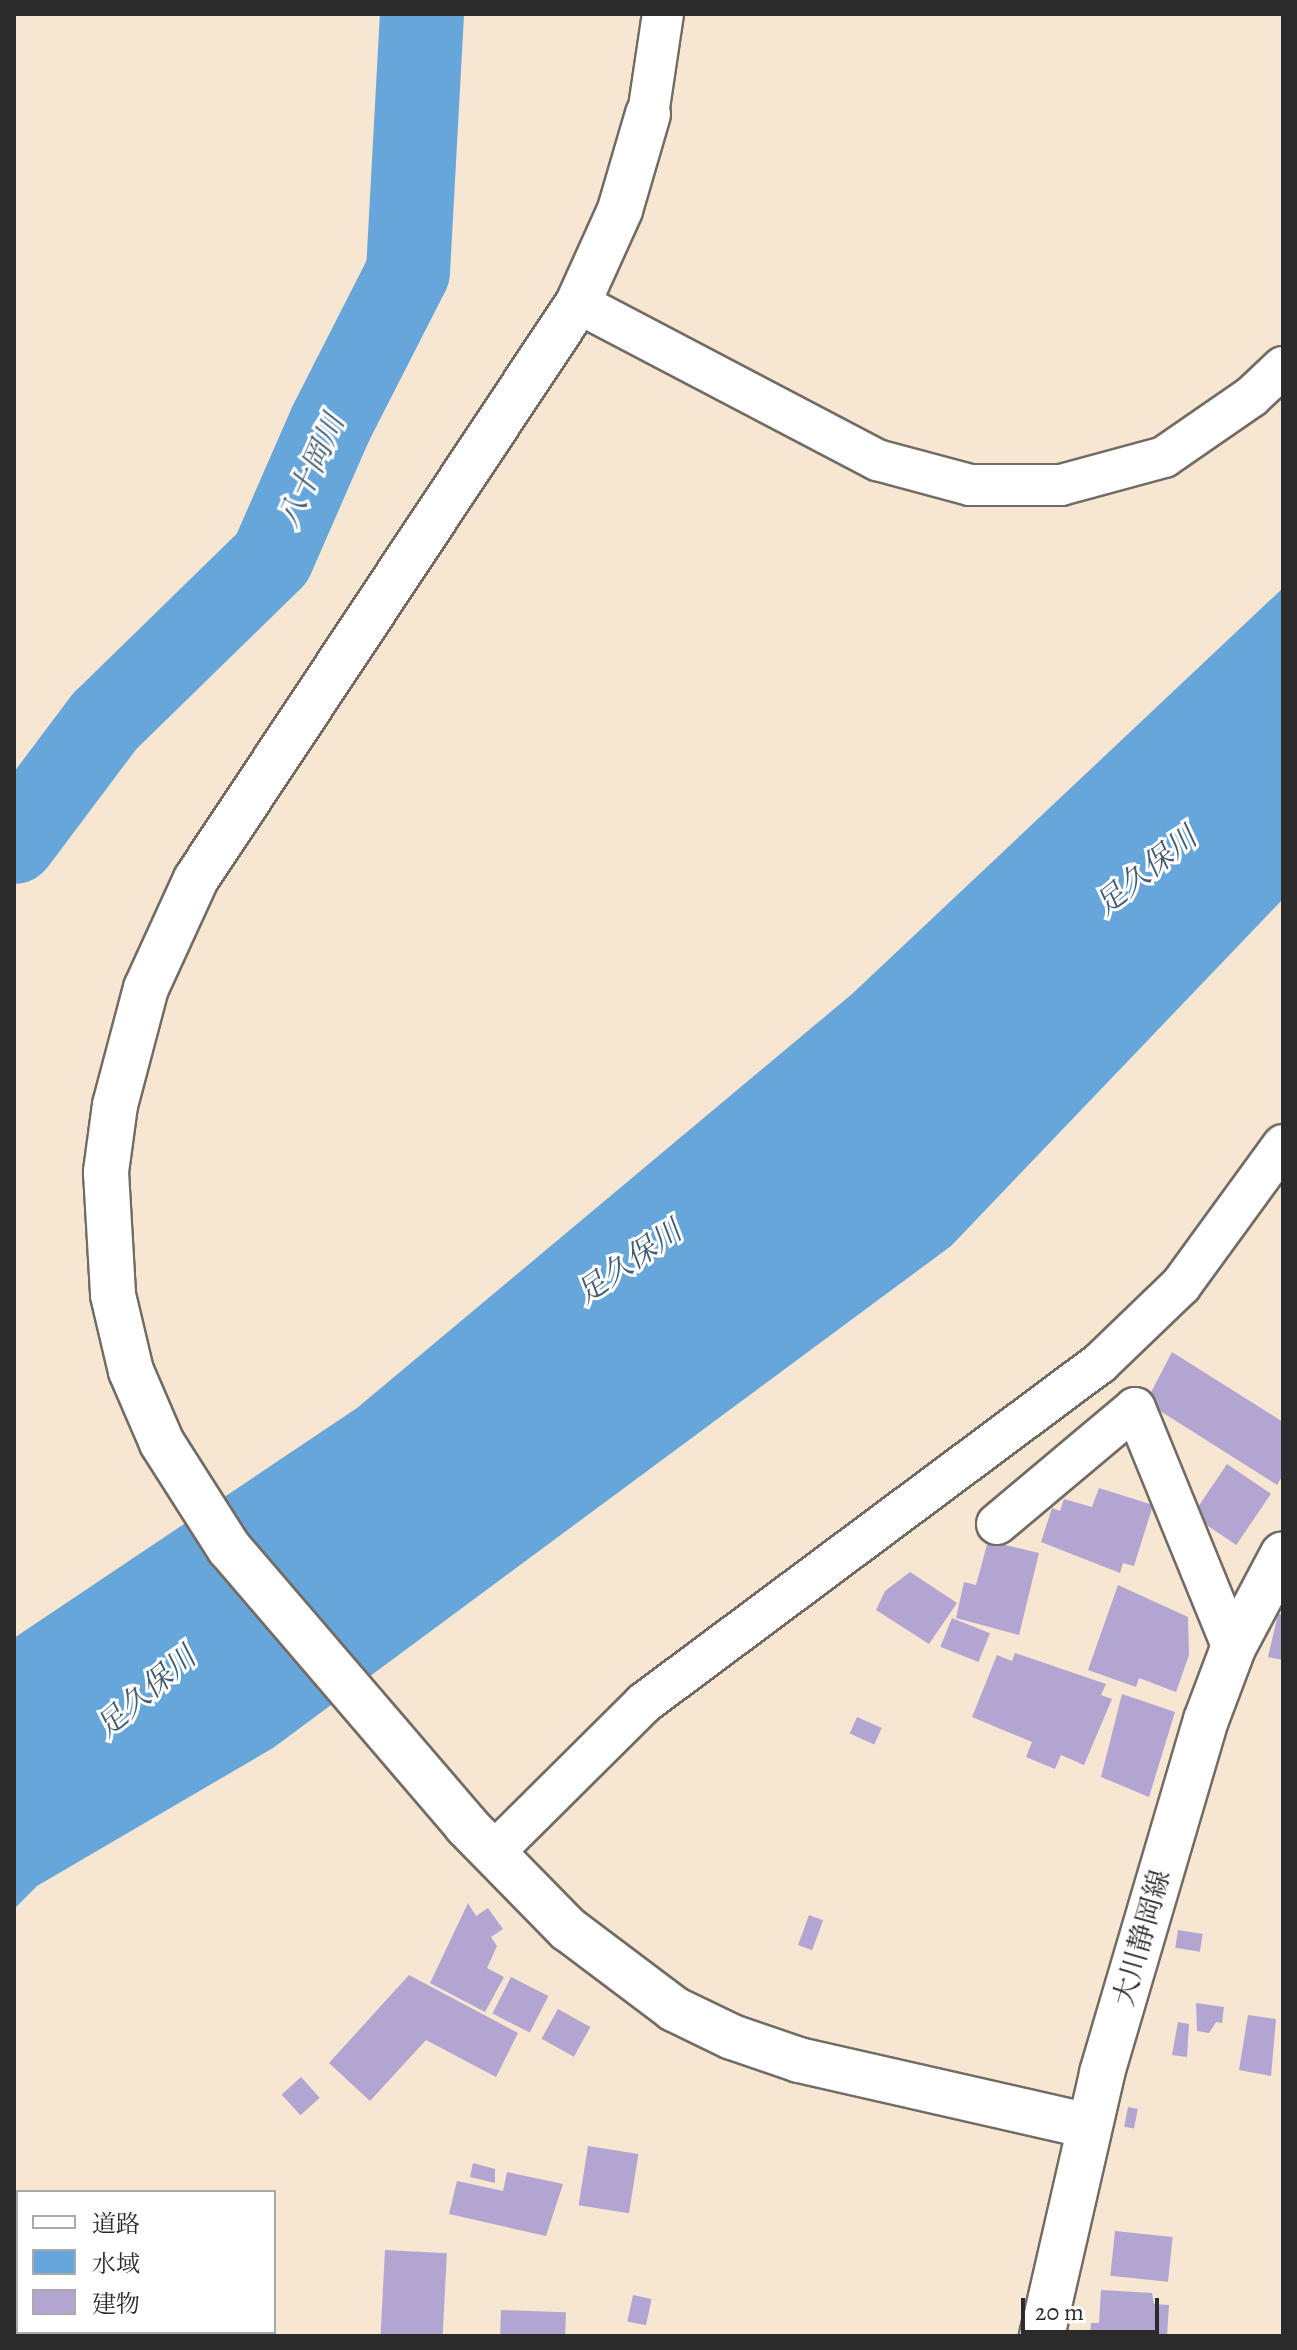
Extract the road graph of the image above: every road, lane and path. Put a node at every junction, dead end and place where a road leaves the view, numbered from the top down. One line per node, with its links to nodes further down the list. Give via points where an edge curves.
1 (663, 14): 2 (street)
2 (648, 114): 3 (street, via 620,210)
3 (578, 303): 4 (street, via 877,460 970,485 1061,485 1164,457 1251,397); 9 (street, via 196,879 146,988 115,1105 106,1172 107,1235 131,1371 162,1443 229,1548)
4 (1283, 367)
5 (1283, 1145): 9 (street, via 1181,1285 1100,1363 644,1703)
6 (997, 1524): 8 (street, via 1135,1408)
7 (1283, 1554): 8 (street, 大川静岡線)
8 (1233, 1648): 10 (street, 大川静岡線, via 1201,1735)
9 (480, 1839): 10 (street, via 620,1973 674,2009 732,2037 799,2060)
10 (1089, 2126): 11 (street, 大川静岡線)
11 (1042, 2336)

